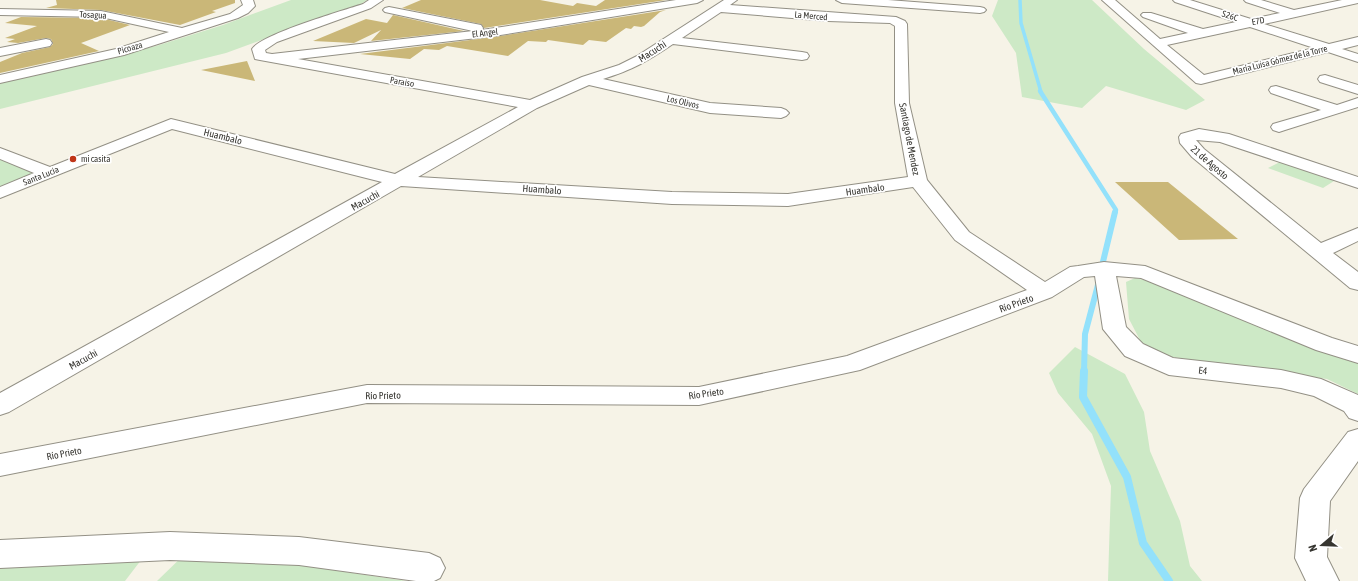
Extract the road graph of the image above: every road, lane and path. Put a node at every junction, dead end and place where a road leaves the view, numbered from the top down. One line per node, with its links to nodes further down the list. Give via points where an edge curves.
1 (247, 0): 17 (street, Picoaza, via 249,6 240,13)
2 (377, 0): 28 (street, via 367,6 273,39 258,49 260,56)
3 (697, 0): 18 (street, El Angel)
4 (842, 0): 11 (street)
5 (1110, 0): 24 (street)
6 (1178, 0): 15 (street, S26C)
7 (1250, 0): 13 (street)
8 (1350, 2): 13 (street, E7D)
9 (725, 4): 16 (street, La Merced, via 828,17 892,20); 20 (street, Macuchi)
10 (389, 10): 18 (street)
11 (980, 10)
12 (0, 12): 17 (street, Tosagua, via 101,14)
13 (1296, 14): 15 (street, E7D)
14 (1147, 15): 19 (street)
15 (1250, 23): 19 (street, E7D); 25 (street, S26C)
16 (901, 24): 45 (street, Santiago de Mendez, via 902,103)
17 (184, 32): 31 (street, Picoaza, via 93,59)
18 (494, 32): 28 (street, El Angel)
19 (1202, 33): 24 (street, E7D)
20 (669, 40): 27 (street); 33 (street, Macuchi, via 624,68)
21 (1358, 41): 25 (street, María Luisa Gómez de la Torre)
22 (46, 43): 26 (street)
23 (810, 43): 27 (street)
24 (1157, 43): 25 (street, María Luisa Gómez de la Torre, via 1201,80)
25 (1326, 48): 29 (street, S26C)
26 (0, 52)
27 (802, 56): 30 (street)
28 (272, 58): 37 (street, Paraiso)
29 (1358, 58)
30 (791, 69)
31 (0, 79)
32 (1325, 79): 35 (street)
33 (587, 80): 37 (street, Macuchi); 39 (street, Los Olivos, via 710,108)
34 (1276, 90): 38 (street)
35 (1358, 90)
36 (1358, 102): 38 (street)
37 (532, 105): 44 (street, Macuchi)
38 (1337, 110): 41 (street)
39 (781, 113)
40 (171, 124): 43 (street, Santa Lucia); 44 (street, Huambalo)
41 (1279, 126)
42 (0, 153): 43 (street)
43 (50, 173): 47 (street, Santa Lucia)
44 (400, 180): 45 (street, Huambalo, via 672,198 788,200); 54 (street, Macuchi)
45 (918, 182): 52 (street, Santiago de Mendez, via 962,236)
46 (1358, 182): 49 (street, 21 de Agosto, via 1223,137 1199,134 1187,137 1188,143 1198,153)
47 (0, 193)
48 (1358, 234): 49 (street)
49 (1318, 252): 51 (street, 21 de Agosto)
50 (1104, 268): 52 (street, Río Prieto, via 1078,272); 53 (street, Río Prieto, via 1145,272 1324,344); 55 (street, E4, via 1115,329 1134,350 1169,366 1281,379 1322,388 1353,404)
51 (1358, 283)
52 (1044, 292): 57 (street, Río Prieto, via 851,364 699,396 367,394)
53 (1358, 355)
54 (0, 405)
55 (1358, 411)
56 (1358, 440): 60 (street, via 1315,498 1311,558)
57 (0, 465)
58 (0, 554): 59 (street, via 170,546 299,551)
59 (429, 568)
60 (1323, 581)

